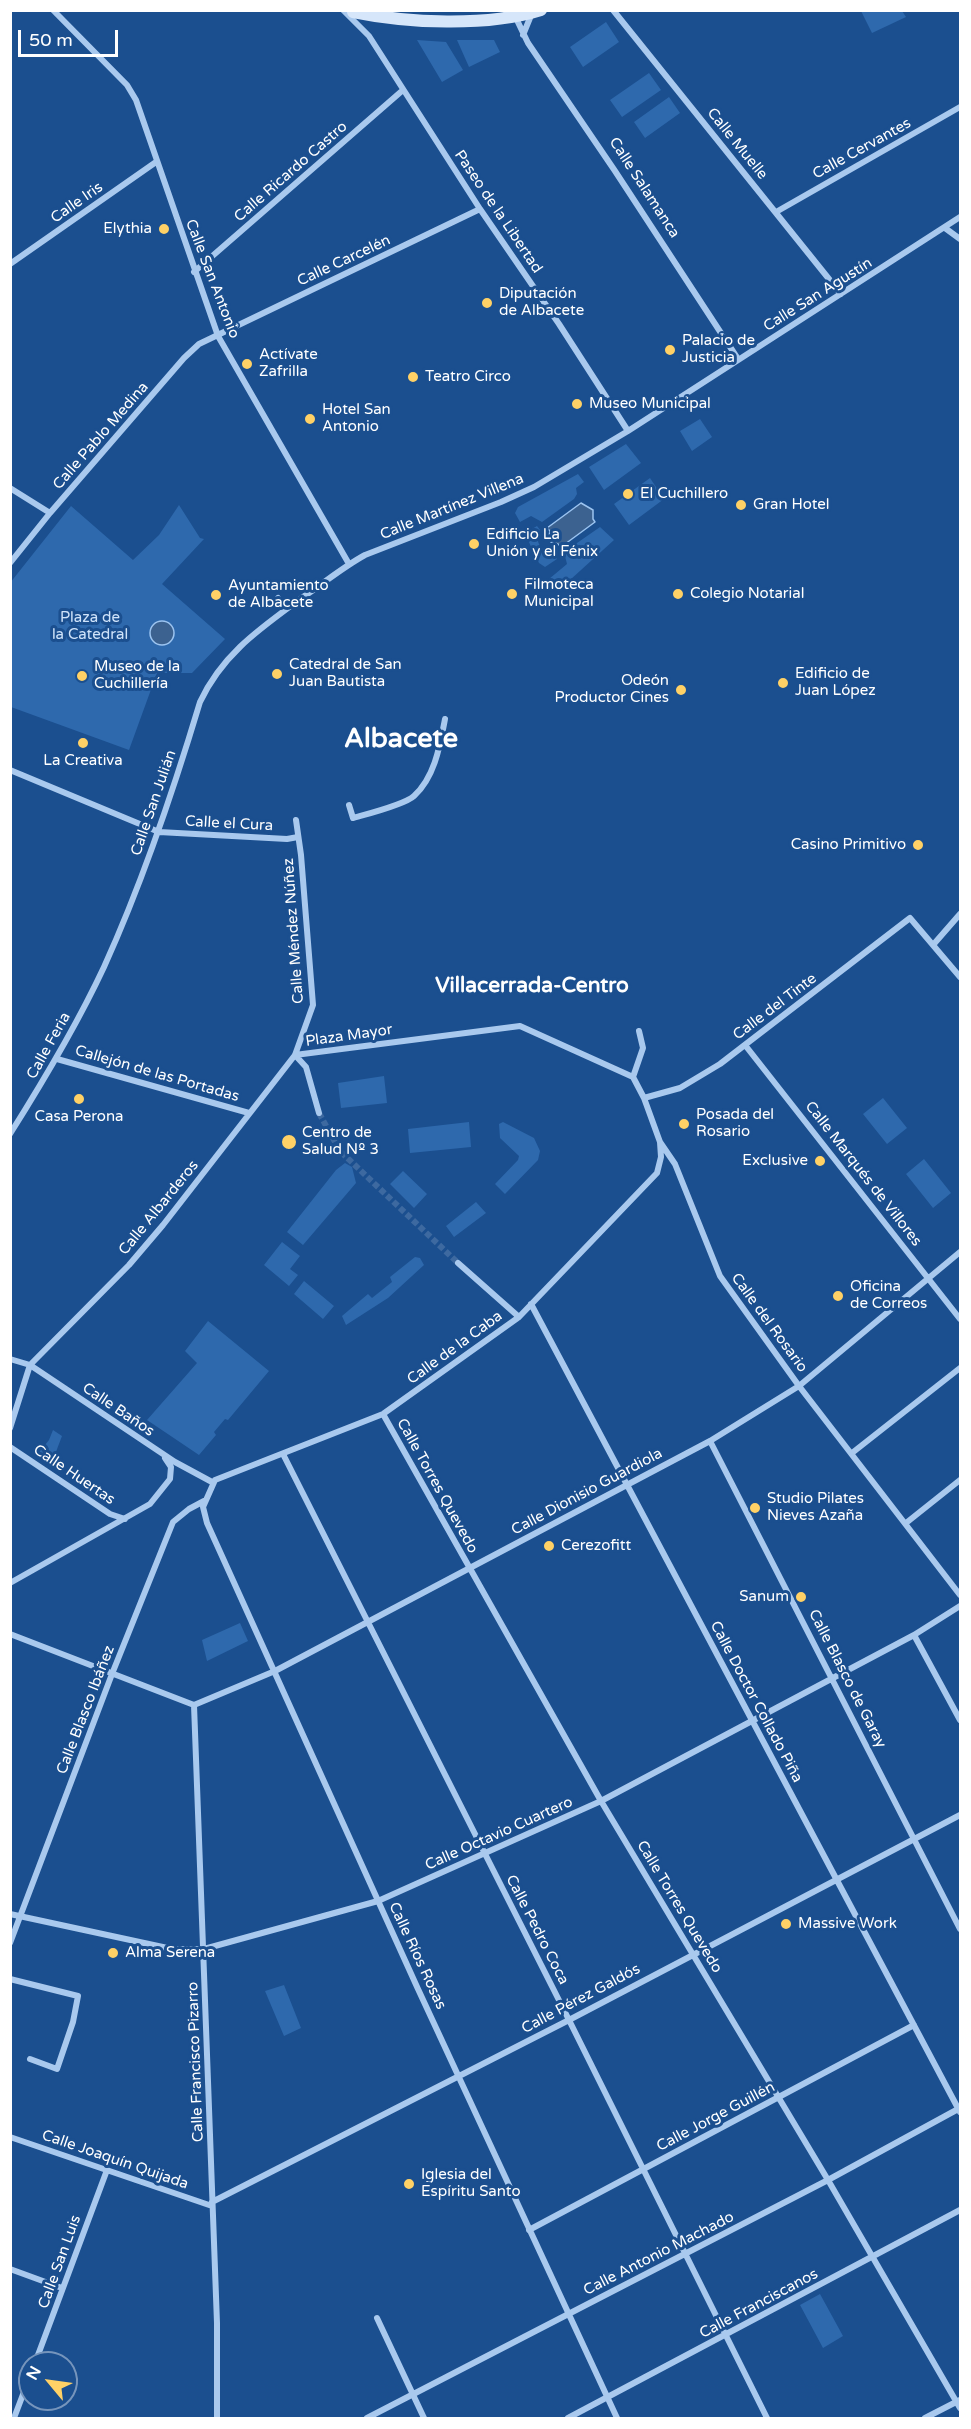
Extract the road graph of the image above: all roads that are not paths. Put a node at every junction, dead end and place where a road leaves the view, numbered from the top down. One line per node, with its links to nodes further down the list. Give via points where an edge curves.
1 (53, 10): 10 (street, Calle San Antonio, via 128,85)
2 (613, 10): 12 (street, Calle Muelle)
3 (351, 11): 6 (main road); 8 (street, Paseo de la Libertad)
4 (536, 12): 5 (main road); 7 (street)
5 (513, 13): 6 (main road, via 492,20); 7 (street, Calle Salamanca)
6 (392, 15)
7 (523, 35): 20 (street, Calle Salamanca)
8 (403, 90): 11 (street, Paseo de la Libertad); 17 (street, Calle Ricardo Castro)
9 (960, 107): 12 (street, Calle Cervantes)
10 (156, 162): 16 (street, Calle Iris); 17 (street, Calle San Antonio)
11 (480, 209): 19 (street, Calle Carcelén); 21 (street, Paseo de la Libertad)
12 (776, 212): 18 (street, Calle Muelle)
13 (960, 217): 14 (street, Calle San Agustín)
14 (945, 228): 15 (street); 18 (street, Calle San Agustín)
15 (960, 239)
16 (10, 264)
17 (194, 272): 19 (street, Calle San Antonio)
18 (841, 294): 20 (street, Calle San Agustín)
19 (218, 336): 23 (street, Calle Pablo Medina, via 184,358); 25 (street, Calle San Antonio)
20 (738, 359): 21 (street, Calle San Agustín)
21 (628, 431): 25 (street, Calle Martínez Villena, via 534,487)
22 (10, 488): 23 (street)
23 (50, 513): 24 (street, Calle Pablo Medina)
24 (10, 563)
25 (349, 564): 27 (street, Calle Martínez Villena)
26 (278, 598): 27 (street)
27 (287, 608): 28 (street, Calle Martínez Villena)
28 (235, 652): 33 (street, Calle San Julián, via 209,683 200,702)
29 (445, 719): 31 (street, via 431,771 415,795 353,818)
30 (10, 770): 33 (street)
31 (349, 806)
32 (296, 820): 34 (street, Calle Méndez Núñez)
33 (159, 832): 34 (street, Calle el Cura); 37 (street, Calle San Julián)
34 (298, 837): 41 (street, Calle Méndez Núñez, via 313,1005)
35 (960, 914): 36 (street)
36 (933, 945): 38 (street); 40 (street, Calle del Tinte, via 910,918)
37 (104, 967): 42 (street, Calle Feria)
38 (960, 977)
39 (639, 1031): 43 (street, via 643,1048)
40 (745, 1045): 44 (street, Calle del Tinte, via 685,1085); 51 (street, Calle Marqués de Villores)
41 (295, 1055): 43 (street, Plaza Mayor, via 519,1026); 45 (street, Calle Albarderos); 46 (street, via 306,1067)
42 (57, 1059): 45 (street, Callejón de las Portadas); 47 (street, Calle Feria)
43 (633, 1077): 44 (street, Calle del Rosario)
44 (644, 1098): 48 (street, Calle del Rosario)
45 (249, 1113): 56 (street, Calle Albarderos, via 129,1265)
46 (319, 1113)
47 (10, 1134)
48 (660, 1142): 52 (street, Calle de la Caba, via 657,1173); 58 (street, Calle del Rosario, via 675,1164 720,1276)
49 (960, 1252): 51 (street, Calle Dionisio Guardiola)
50 (458, 1263): 53 (street)
51 (929, 1279): 54 (street, Calle Marqués de Villores); 58 (street, Calle Dionisio Guardiola)
52 (531, 1304): 53 (street, Calle de la Caba); 68 (street, Calle Doctor Collado Piña)
53 (519, 1317): 59 (street, Calle de la Caba)
54 (960, 1319)
55 (10, 1359): 56 (street, Calle Baños)
56 (30, 1365): 60 (street); 65 (street, Calle Baños)
57 (960, 1368): 63 (street)
58 (799, 1386): 61 (street, Calle Dionisio Guardiola); 63 (street, Calle del Rosario)
59 (383, 1414): 64 (street, Calle de la Caba); 72 (street, Calle Torres Quevedo)
60 (10, 1428)
61 (710, 1441): 68 (street, Calle Dionisio Guardiola); 81 (street, Calle Blasco de Garay)
62 (10, 1447): 70 (street, Calle Huertas, via 110,1514)
63 (852, 1453): 71 (street, Calle del Rosario)
64 (283, 1454): 67 (street, Calle de la Caba); 76 (street, Calle Pedro Coca)
65 (164, 1455): 67 (street, Calle Baños); 70 (street, via 171,1467 170,1479 150,1504)
66 (960, 1480): 71 (street)
67 (212, 1482): 69 (street)
68 (627, 1483): 72 (street, Calle Dionisio Guardiola); 84 (street, Calle Doctor Collado Piña)
69 (204, 1501): 79 (street, Calle Ríos Rosas, via 207,1523); 80 (street, Calle Blasco Ibáñez, via 173,1522)
70 (125, 1519): 73 (street)
71 (906, 1523): 74 (street, Calle del Rosario)
72 (470, 1568): 76 (street, Calle Dionisio Guardiola); 85 (street, Calle Torres Quevedo)
73 (10, 1583)
74 (960, 1594)
75 (960, 1606): 78 (street, Calle Octavio Cuartero)
76 (369, 1621): 79 (street, Calle Dionisio Guardiola); 88 (street, Calle Pedro Coca)
77 (10, 1634): 80 (street)
78 (914, 1635): 81 (street, Calle Octavio Cuartero); 83 (street)
79 (275, 1671): 82 (street, Calle Dionisio Guardiola); 90 (street, Calle Ríos Rosas)
80 (112, 1674): 82 (street); 92 (street, Calle Blasco Ibáñez)
81 (833, 1678): 84 (street, Calle Octavio Cuartero); 87 (street, Calle Blasco de Garay)
82 (194, 1706): 95 (street, Calle Francisco Pizarro)
83 (960, 1719)
84 (753, 1720): 85 (street, Calle Octavio Cuartero); 89 (street, Calle Doctor Collado Piña)
85 (601, 1801): 88 (street, Calle Octavio Cuartero); 96 (street, Calle Torres Quevedo)
86 (960, 1815): 87 (street, Calle Pérez Galdós)
87 (914, 1839): 89 (street, Calle Pérez Galdós); 93 (street, Calle Blasco de Garay)
88 (485, 1854): 90 (street, Calle Octavio Cuartero); 98 (street, Calle Pedro Coca)
89 (837, 1880): 96 (street, Calle Pérez Galdós); 99 (street, Calle Doctor Collado Piña)
90 (378, 1901): 95 (street, Calle Octavio Cuartero); 101 (street, Calle Ríos Rosas)
91 (10, 1914): 92 (street, Calle Octavio Cuartero)
92 (20, 1917): 94 (street, Calle Blasco Ibáñez); 95 (street, Calle Octavio Cuartero, via 172,1949)
93 (960, 1929)
94 (10, 1943)
95 (204, 1949): 108 (street, Calle Francisco Pizarro)
96 (693, 1953): 98 (street, Calle Pérez Galdós); 102 (street, Calle Torres Quevedo)
97 (10, 1978): 100 (street, via 78,1996 57,2069)
98 (569, 2020): 101 (street, Calle Pérez Galdós); 105 (street, Calle Pedro Coca)
99 (914, 2025): 102 (street, Calle Jorge Guillén); 103 (street, Calle Doctor Collado Piña)
100 (30, 2060)
101 (460, 2076): 108 (street, Calle Pérez Galdós); 110 (street, Calle Ríos Rosas)
102 (777, 2098): 105 (street, Calle Jorge Guillén); 107 (street, Calle Torres Quevedo)
103 (960, 2110): 107 (street, Calle Antonio Machado)
104 (10, 2137): 106 (street, Calle Joaquín Quijada)
105 (643, 2169): 110 (street, Calle Jorge Guillén); 111 (street, Calle Pedro Coca)
106 (107, 2170): 108 (street, Calle Joaquín Quijada); 114 (street, Calle San Luis)
107 (828, 2180): 111 (street, Calle Antonio Machado); 112 (street, Calle Torres Quevedo)
108 (212, 2204): 122 (street, Calle Francisco Pizarro)
109 (960, 2210): 112 (street, Calle Franciscanos)
110 (529, 2230): 115 (street, Calle Ríos Rosas)
111 (685, 2254): 115 (street, Calle Antonio Machado); 117 (street, Calle Pedro Coca)
112 (873, 2257): 117 (street, Calle Franciscanos); 121 (street, Calle Torres Quevedo)
113 (10, 2269): 114 (street)
114 (62, 2288): 118 (street, Calle San Luis)
115 (568, 2315): 119 (street, Calle Antonio Machado); 120 (street, Calle Ríos Rosas)
116 (377, 2318): 119 (street)
117 (727, 2334): 120 (street, Calle Franciscanos); 127 (street, Calle Pedro Coca)
118 (39, 2351)
119 (414, 2395): 123 (street, Calle Antonio Machado); 124 (street)
120 (607, 2398): 125 (street, Calle Franciscanos); 126 (street, Calle Ríos Rosas)
121 (959, 2403): 128 (street)
122 (217, 2418)
123 (367, 2418)
124 (424, 2418)
125 (568, 2418)
126 (616, 2418)
127 (767, 2418)
128 (926, 2418)

